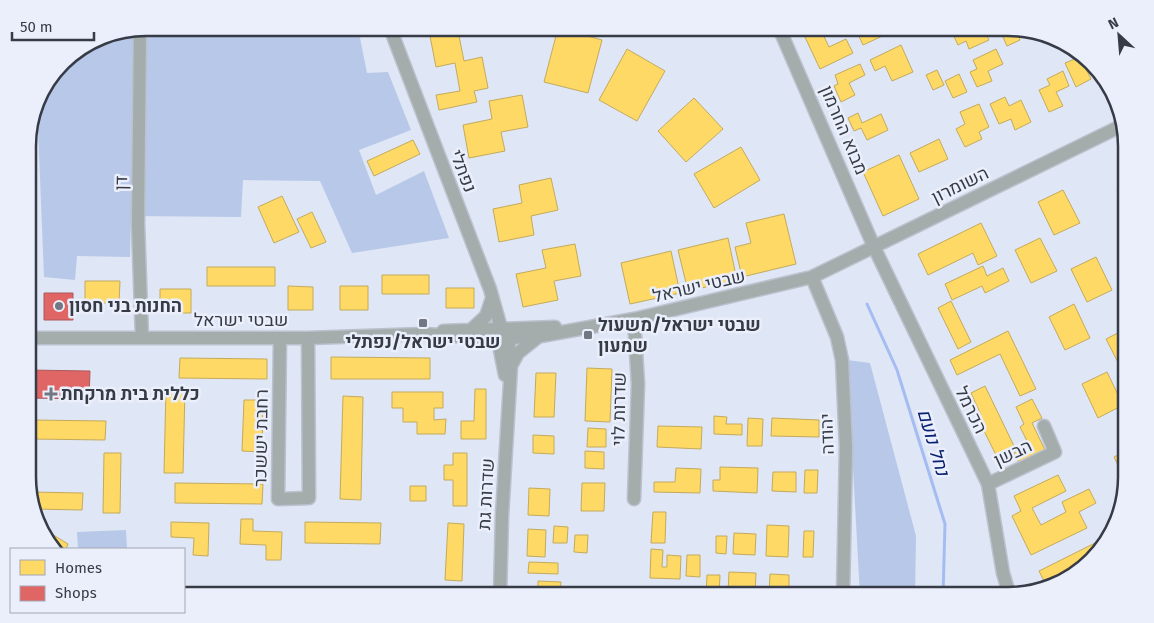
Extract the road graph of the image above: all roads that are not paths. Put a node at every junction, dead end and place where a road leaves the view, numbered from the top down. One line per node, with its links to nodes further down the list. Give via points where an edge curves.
1 (140, 36): 15 (street, דן, via 138,224)
2 (393, 36): 7 (street, נפתלי)
3 (782, 36): 5 (street, מבוא החרמון)
4 (1116, 128): 5 (street, השומרון)
5 (874, 246): 6 (street, השומרון); 21 (street, הכרמל)
6 (812, 277): 8 (street, שבטי ישראל); 24 (street, יהודה, via 837,337 842,360 846,447)
7 (492, 295): 10 (street, via 489,310); 12 (street, נפתלי)
8 (634, 319): 9 (street, שבטי ישראל); 22 (street, שדרות לוי, via 638,384)
9 (592, 326): 12 (street, שבטי ישראל); 13 (street, שבטי ישראל)
10 (473, 328): 11 (street, שבטי ישראל); 12 (street, שבטי ישראל)
11 (424, 334): 12 (street, שבטי ישראל); 17 (street, שבטי ישראל)
12 (502, 335): 13 (street, שבטי ישראל); 18 (street, שדרות גת); 19 (street, שדרות גת)
13 (541, 336): 18 (street, via 518,353)
14 (36, 338): 15 (street, שבטי ישראל)
15 (142, 338): 16 (street, שבטי ישראל)
16 (280, 338): 17 (street, שבטי ישראל); 17 (street, רחבת יששכר, via 278,498 308,498)
17 (308, 338)
18 (511, 366): 19 (street, שדרות גת)
19 (508, 394): 23 (street, שדרות גת)
20 (1044, 426): 21 (street, הבשן, via 1055,452)
21 (988, 484): 25 (street, הכרמל)
22 (634, 500)
23 (500, 587)
24 (843, 587)
25 (1007, 587)

